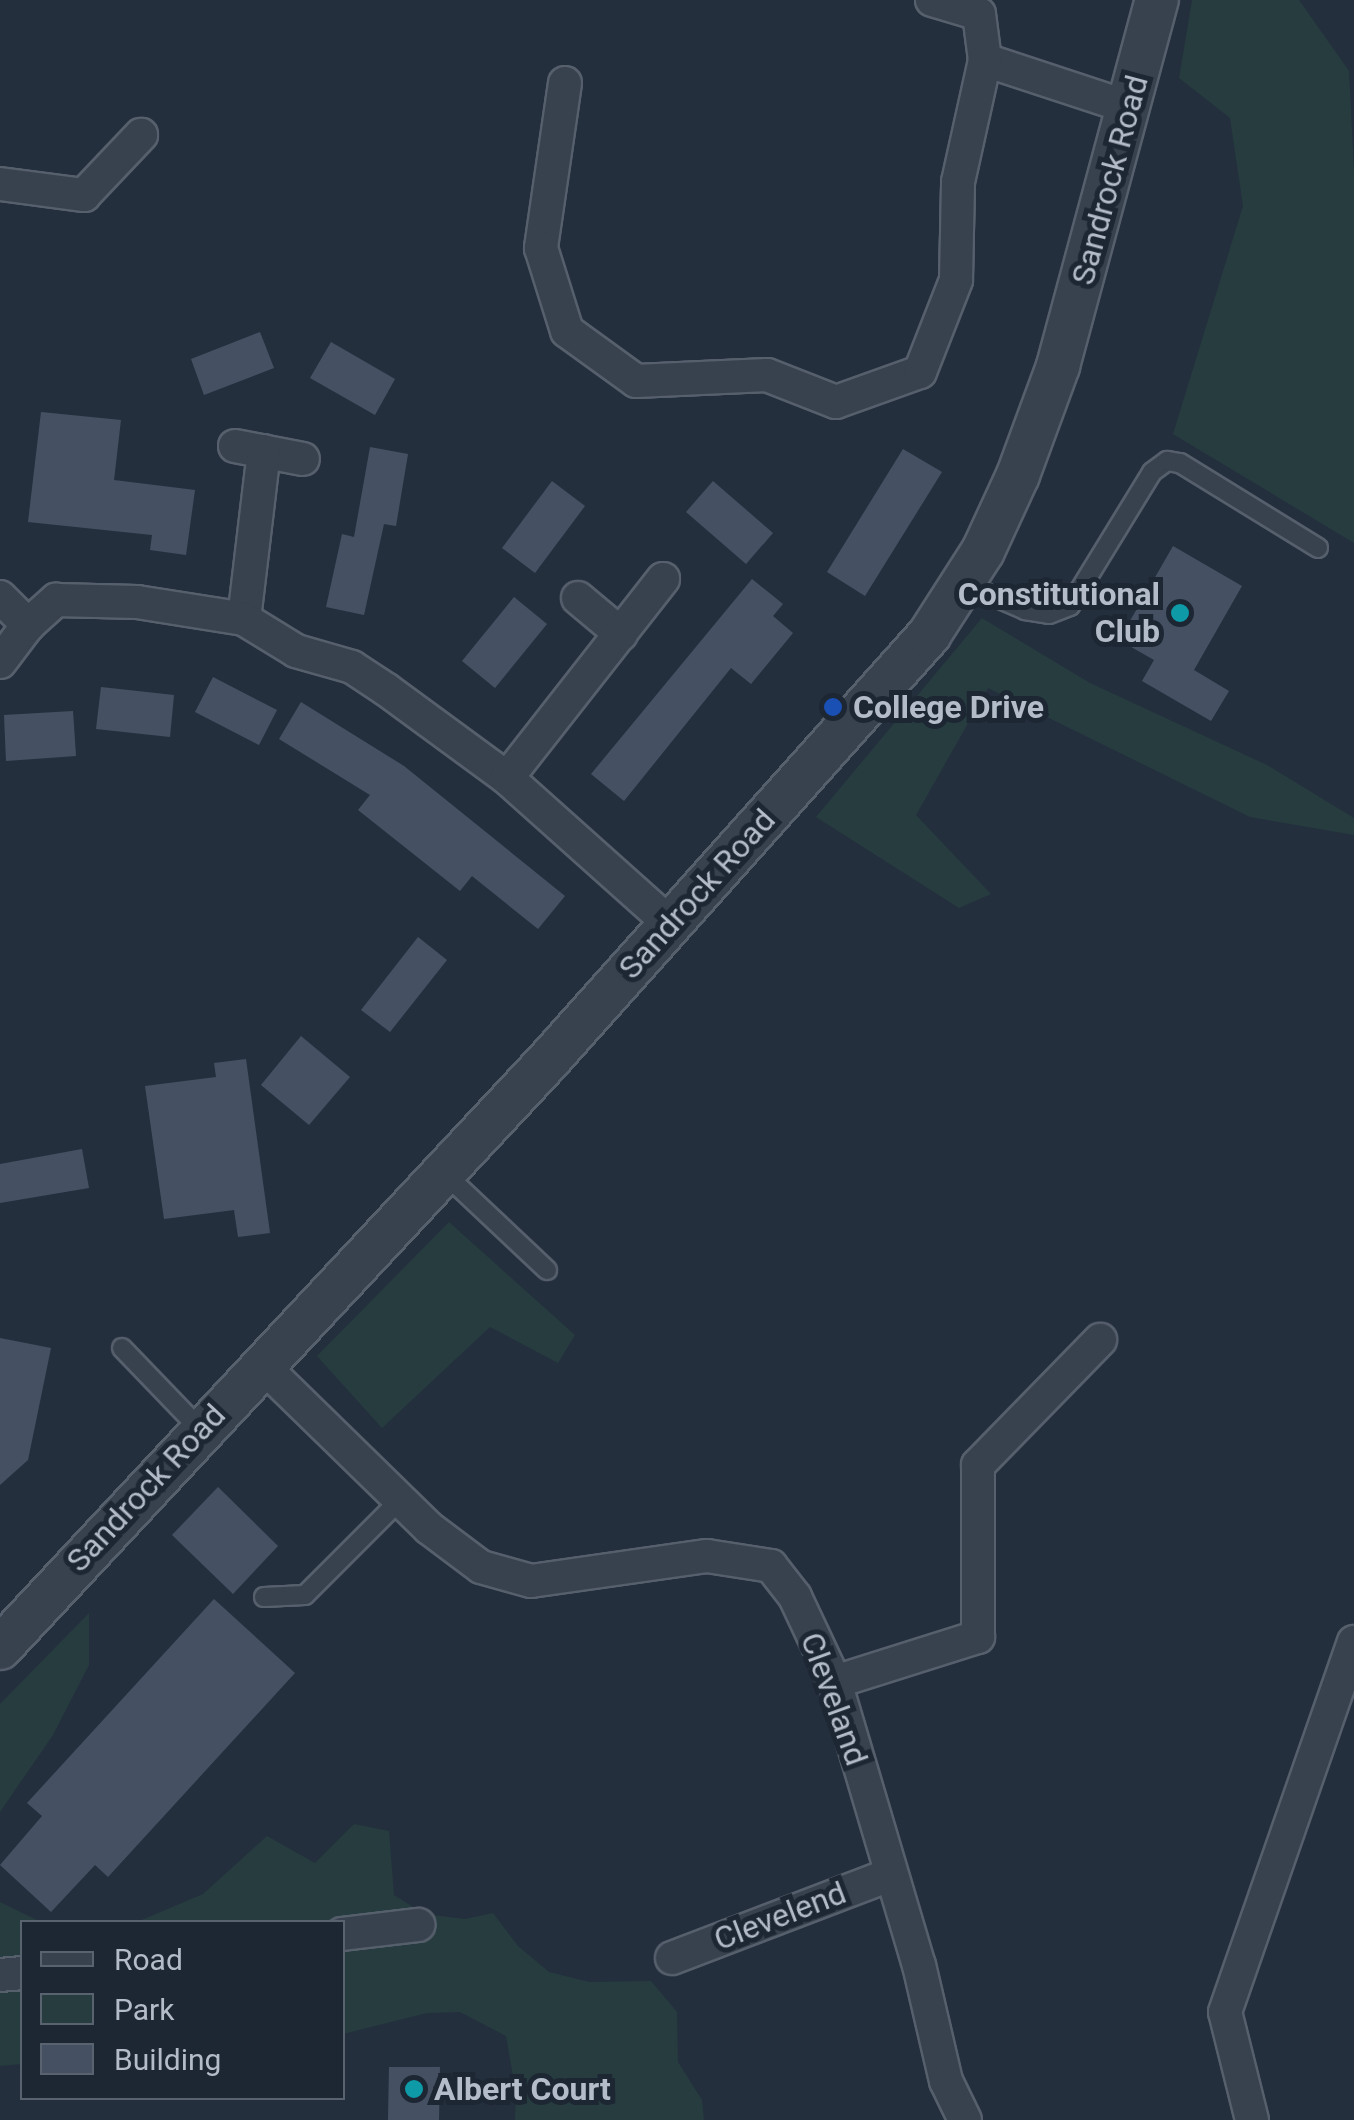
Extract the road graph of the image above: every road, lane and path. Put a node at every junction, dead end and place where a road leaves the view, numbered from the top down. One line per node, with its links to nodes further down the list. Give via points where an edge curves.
1 (932, 0): 3 (street)
2 (1157, 0): 6 (street, Sandrock Road)
3 (976, 6): 4 (street)
4 (984, 60): 5 (street, via 958,182 956,280 920,372 836,402 767,375 636,381 566,330 541,248); 6 (street)
5 (564, 83)
6 (1131, 108): 12 (street, Sandrock Road, via 1058,366 1018,475)
7 (141, 134): 8 (street, via 84,195)
8 (0, 184)
9 (303, 459): 15 (street, via 250,449)
10 (1318, 548): 12 (lane, via 1180,463 1167,462 1152,472 1070,606 1050,614 1025,610)
11 (663, 580): 17 (street)
12 (962, 583): 20 (street, Sandrock Road, via 929,634)
13 (0, 597): 16 (street)
14 (578, 598): 17 (street)
15 (244, 619): 16 (street, via 137,602 56,600); 19 (street, via 296,651 352,667)
16 (28, 625): 18 (street)
17 (621, 634): 19 (street)
18 (0, 662)
19 (507, 778): 20 (street)
20 (668, 922): 21 (street, Sandrock Road)
21 (442, 1172): 22 (lane); 25 (street, Sandrock Road)
22 (548, 1270)
23 (1100, 1340): 31 (street, via 978,1466 978,1637)
24 (122, 1348): 26 (lane)
25 (261, 1364): 26 (street, Sandrock Road); 27 (street, Cleveland)
26 (200, 1429): 30 (street, Sandrock Road)
27 (400, 1500): 28 (lane, via 305,1595); 31 (street, Cleveland, via 481,1567 531,1581 707,1556 770,1566 795,1598)
28 (264, 1597)
29 (1354, 1642): 37 (street, via 1225,2012)
30 (0, 1648)
31 (835, 1682): 32 (street, Cleveland)
32 (889, 1874): 35 (street, Clevelend); 36 (street, Cleveland, via 946,2081)
33 (418, 1925): 34 (street)
34 (345, 1934)
35 (672, 1958)
36 (965, 2120)
37 (1252, 2120)

